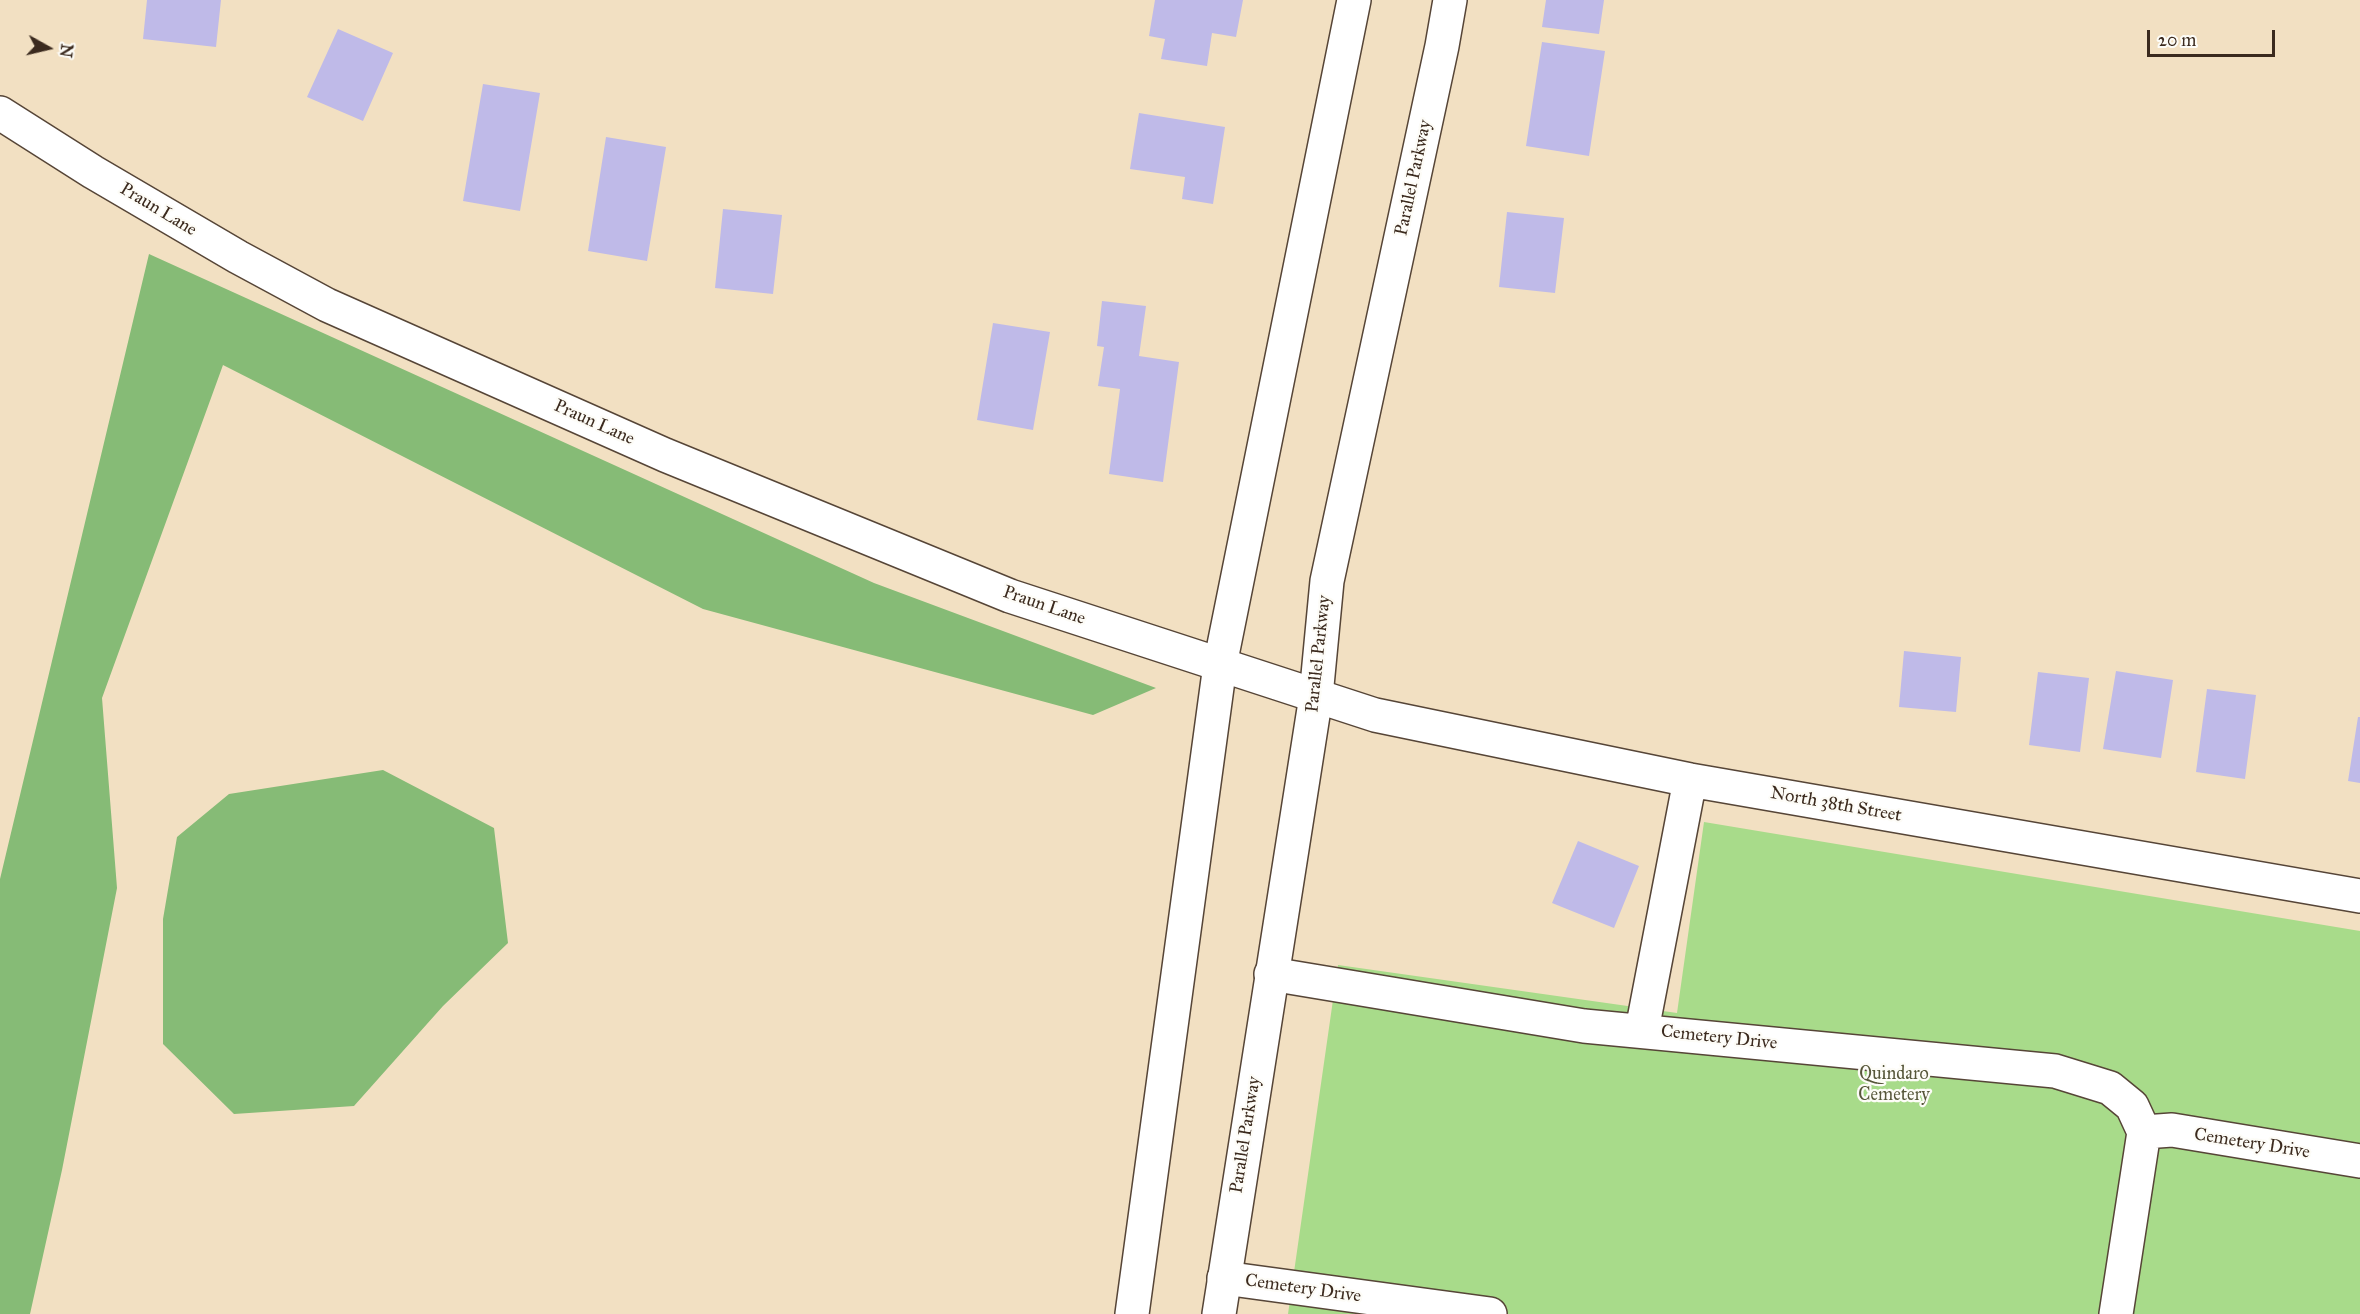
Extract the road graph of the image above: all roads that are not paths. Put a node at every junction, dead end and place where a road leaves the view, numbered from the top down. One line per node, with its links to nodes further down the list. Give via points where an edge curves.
1 (1354, 0): 4 (main road)
2 (1449, 0): 5 (main road, Parallel Parkway, via 1327,580)
3 (0, 113): 4 (main road, Praun Lane, via 237,257 327,305 665,455 999,592)
4 (1220, 664): 5 (main road, Praun Lane); 13 (main road)
5 (1316, 696): 6 (main road, North 38th Street, via 1375,715); 8 (main road, Parallel Parkway)
6 (1690, 780): 7 (main road, North 38th Street); 9 (main road)
7 (2360, 896)
8 (1271, 974): 9 (main road, Cemetery Drive, via 1584,1026); 12 (main road, Parallel Parkway)
9 (1642, 1030): 10 (main road, Cemetery Drive, via 2055,1071 2110,1088 2132,1106)
10 (2144, 1132): 11 (main road, Cemetery Drive, via 2172,1130); 16 (main road)
11 (2360, 1161)
12 (1224, 1278): 14 (main road, Parallel Parkway); 15 (main road, Cemetery Drive)
13 (1131, 1314)
14 (1219, 1314)
15 (1490, 1314)
16 (2116, 1314)

